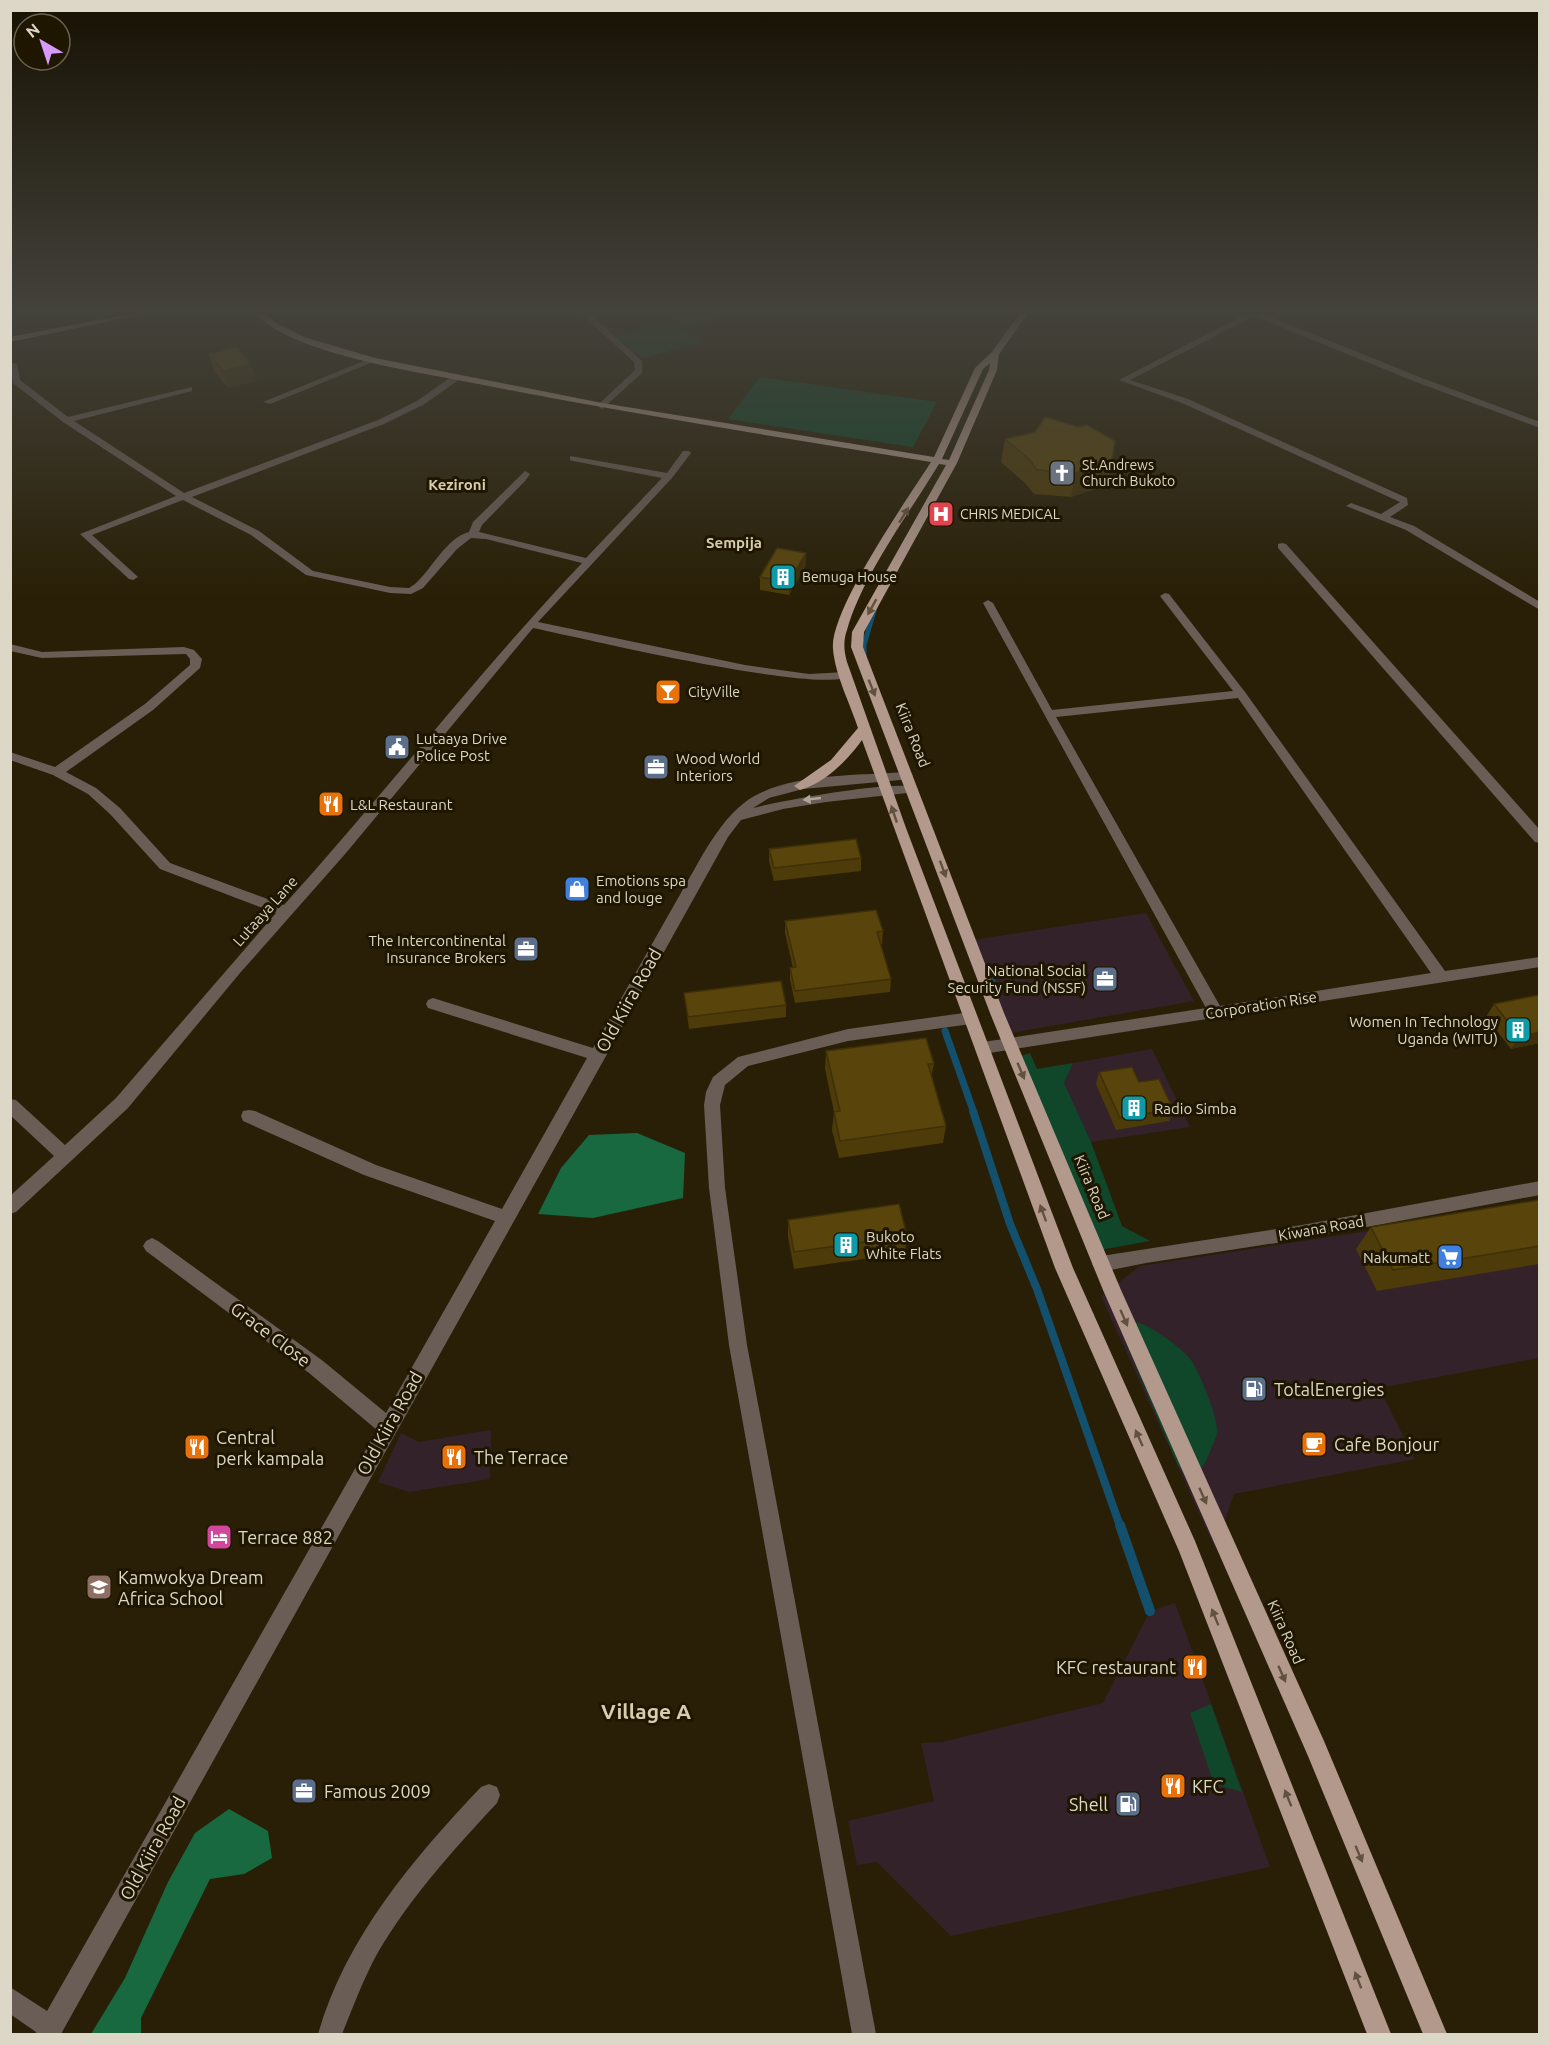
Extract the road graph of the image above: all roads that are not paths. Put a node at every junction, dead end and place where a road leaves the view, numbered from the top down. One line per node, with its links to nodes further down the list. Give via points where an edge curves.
1 (49, 408): 9 (street)
2 (112, 408): 9 (street)
3 (410, 408): 17 (street)
4 (617, 408): 13 (main road)
5 (961, 408): 13 (main road, Kiira Road)
6 (976, 408): 14 (main road, Kiira Road)
7 (1201, 408): 19 (street, via 1404,500)
8 (1495, 408): 10 (street)
9 (66, 420): 17 (street)
10 (1539, 425)
11 (686, 453): 16 (street, Lutaaya Lane)
12 (573, 458): 16 (street)
13 (937, 460): 14 (main road); 29 (main road, Kiira Road, one-way to 13, via 838,647 841,630 861,583)
14 (952, 463): 35 (main road, Kiira Road, one-way to 35, via 858,632 857,647 863,667)
15 (525, 474): 20 (street, via 477,524)
16 (669, 476): 22 (street, Lutaaya Lane)
17 (184, 497): 20 (street, via 255,534 315,575 390,590 415,590 464,538); 23 (street, via 85,534)
18 (1352, 506): 19 (street)
19 (1383, 517): 26 (street, via 1447,549)
20 (472, 535): 22 (street)
21 (1282, 546): 39 (street)
22 (587, 561): 27 (street, Lutaaya Lane)
23 (133, 577)
24 (1165, 596): 30 (street)
25 (988, 603): 31 (street)
26 (1539, 607)
27 (530, 624): 29 (street, via 745,668 809,677); 40 (street, Lutaaya Lane)
28 (10, 647): 34 (street, via 42,655 184,650 196,659 196,666 150,707)
29 (846, 675): 32 (main road, Kiira Road)
30 (1241, 694): 31 (street); 42 (street)
31 (1048, 714): 44 (street)
32 (863, 730): 36 (main road, Kiira Road); 37 (main road, via 844,757)
33 (10, 756): 34 (street)
34 (57, 772): 40 (street, via 92,791 165,866)
35 (910, 782): 36 (street, Old Kiira Road); 46 (main road, Kiira Road, one-way to 46)
36 (884, 785): 37 (street, Old Kiira Road); 38 (street, Old Kiira Road, one-way to 38, via 776,805); 45 (main road, Kiira Road, one-way to 36)
37 (800, 786): 38 (street, Old Kiira Road, via 761,797)
38 (738, 817): 48 (street, Old Kiira Road, via 710,854)
39 (1539, 839)
40 (287, 912): 51 (street, Lutaaya Lane, via 122,1103)
41 (1539, 962): 42 (street, Corporation Rise)
42 (1441, 977): 44 (street, Corporation Rise)
43 (433, 1004): 48 (street)
44 (1216, 1012): 46 (street, Corporation Rise)
45 (971, 1018): 47 (main road, Kiira Road); 62 (street, via 848,1035 743,1061 719,1081 713,1099 717,1188 738,1346)
46 (1009, 1043): 47 (street, Corporation Rise); 56 (main road, Kiira Road, one-way to 56)
47 (983, 1048): 63 (main road, Kiira Road, one-way to 47, via 1188,1548 1064,1268)
48 (596, 1055): 54 (street, Old Kiira Road)
49 (10, 1105): 51 (street)
50 (249, 1116): 54 (street, via 370,1170)
51 (66, 1156): 53 (street, Lutaaya Lane)
52 (1539, 1188): 56 (street, Kiwana Road)
53 (10, 1207)
54 (506, 1218): 57 (street, Old Kiira Road)
55 (152, 1246): 57 (street, Grace Close, via 316,1367)
56 (1101, 1264): 64 (main road, Kiira Road, one-way to 64, via 1316,1749)
57 (387, 1426): 60 (street, Old Kiira Road)
58 (489, 1795): 61 (street, via 452,1834 375,1935)
59 (10, 1999): 60 (street)
60 (50, 2031)
61 (330, 2034)
62 (864, 2034)
63 (1379, 2034)
64 (1436, 2034)

